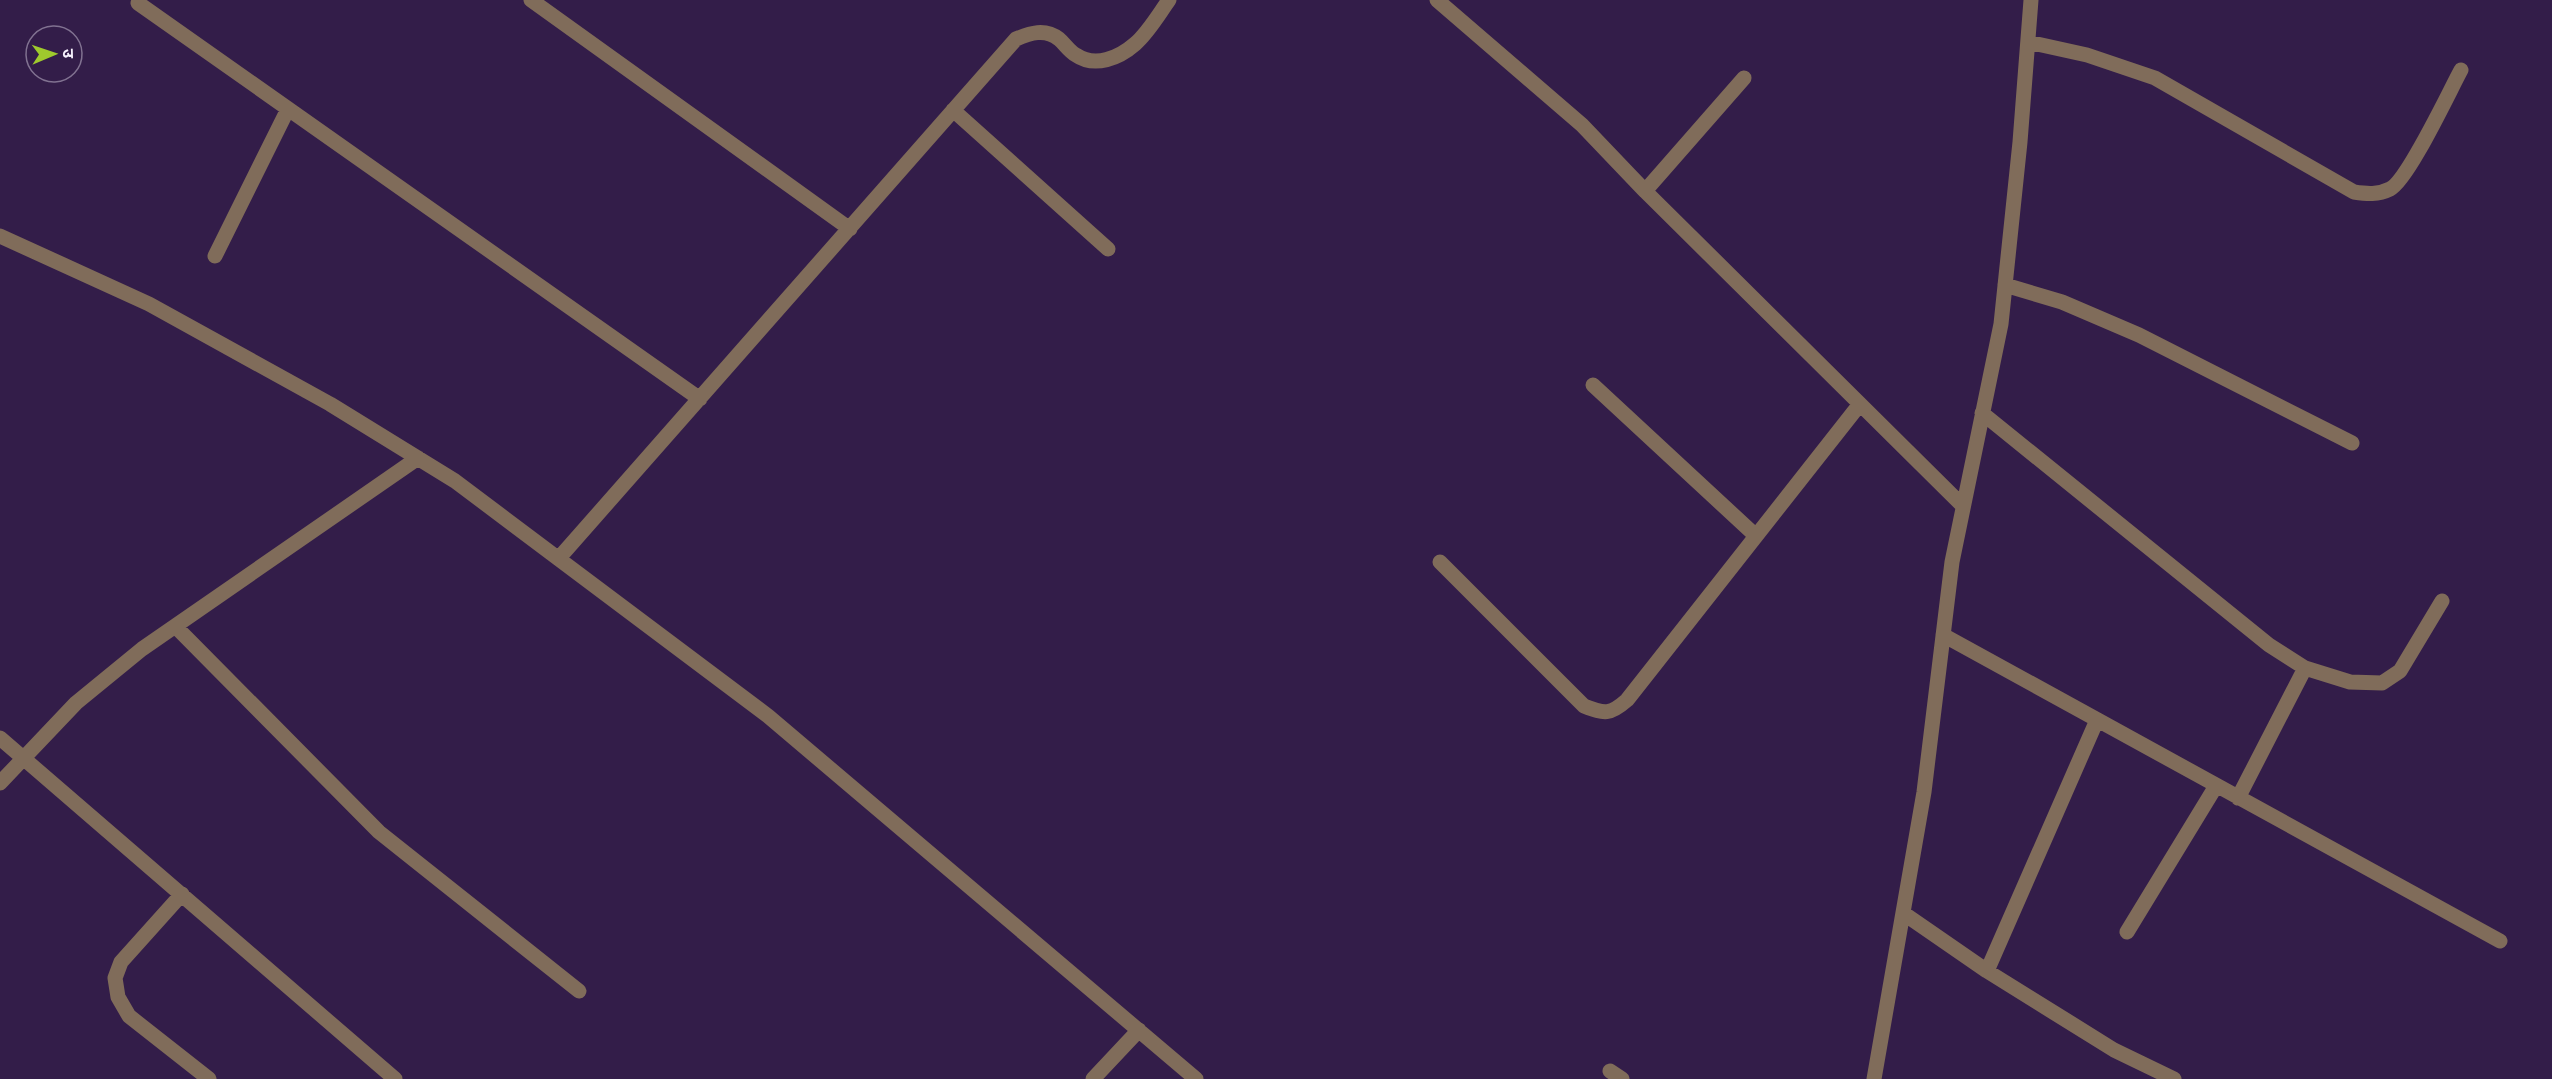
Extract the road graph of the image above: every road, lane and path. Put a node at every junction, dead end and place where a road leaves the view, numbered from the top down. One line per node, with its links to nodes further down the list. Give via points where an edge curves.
1 (531, 0): 12 (street)
2 (1169, 0): 10 (street, via 1136,44 1112,59 1092,62 1044,32 1016,39)
3 (1437, 0): 11 (street, via 1582,125)
4 (2031, 0): 6 (street)
5 (138, 3): 9 (street)
6 (2028, 42): 7 (street, via 2087,55 2155,78 2354,192 2375,194 2392,189 2405,173); 16 (street)
7 (2461, 70)
8 (1744, 78): 11 (street)
9 (288, 109): 15 (street); 18 (street)
10 (953, 110): 12 (street); 14 (street)
11 (1645, 191): 19 (street)
12 (850, 229): 18 (street)
13 (0, 236): 22 (street, via 149,304 330,404)
14 (1108, 249)
15 (215, 256)
16 (2005, 285): 20 (street); 21 (street, via 2062,302 2130,330)
17 (1593, 385): 24 (street)
18 (700, 399): 25 (street)
19 (1860, 404): 23 (street); 24 (street)
20 (1982, 414): 23 (street); 30 (street, via 2269,645)
21 (2352, 443)
22 (418, 458): 25 (street); 28 (street)
23 (1963, 506): 29 (street)
24 (1756, 536): 26 (street, via 1627,700 1613,712 1584,706)
25 (559, 558): 43 (street, via 768,716)
26 (1440, 562)
27 (2442, 601): 30 (street, via 2400,671 2382,683 2350,682)
28 (174, 626): 33 (street, via 76,703); 42 (street, via 379,832)
29 (1943, 635): 31 (street); 38 (street, via 1924,792)
30 (2305, 668): 36 (street)
31 (2097, 720): 35 (street); 41 (street)
32 (0, 738): 33 (street)
33 (24, 757): 34 (street); 37 (street)
34 (0, 783)
35 (2216, 786): 36 (street); 39 (street)
36 (2238, 798): 40 (street)
37 (182, 894): 44 (street, via 121,962 115,978 118,998 129,1016); 45 (street)
38 (1903, 913): 41 (street); 48 (street)
39 (2127, 932)
40 (2500, 941)
41 (1987, 971): 49 (street, via 2114,1050)
42 (579, 991)
43 (1138, 1030): 46 (street); 47 (street)
44 (209, 1079)
45 (395, 1079)
46 (1092, 1079)
47 (1196, 1079)
48 (1874, 1079)
49 (2174, 1079)

